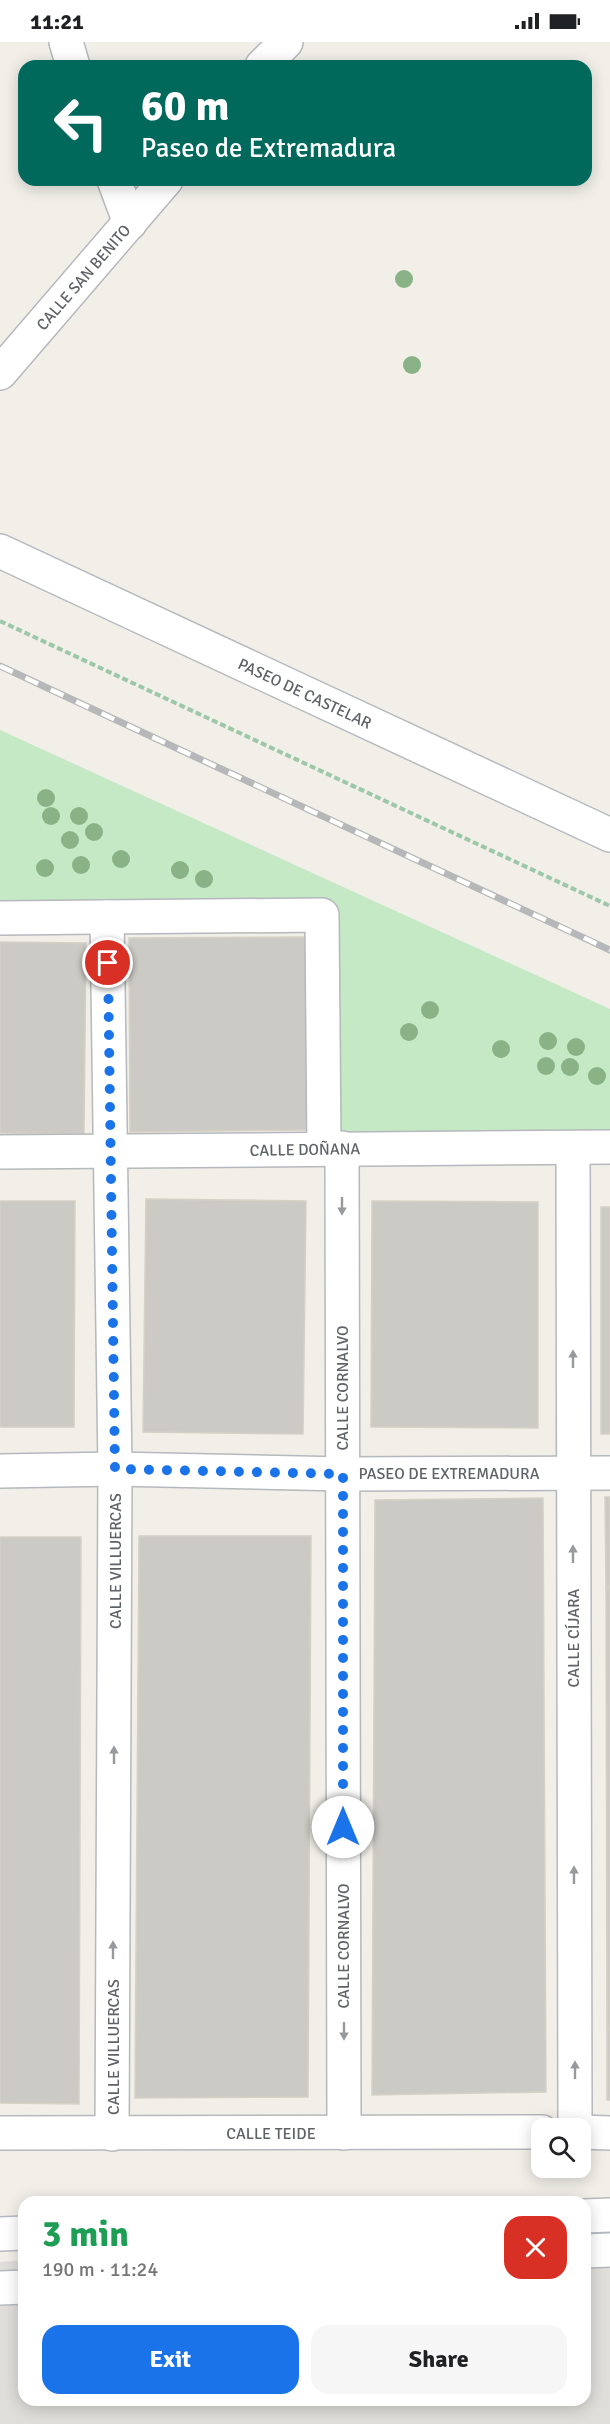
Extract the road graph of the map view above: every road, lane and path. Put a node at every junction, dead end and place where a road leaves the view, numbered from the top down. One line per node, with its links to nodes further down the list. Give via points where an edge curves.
1 (66, 42): 3 (street)
2 (286, 42): 4 (street)
3 (71, 60)
4 (268, 60)
5 (116, 186): 7 (street)
6 (161, 186): 7 (street, CALLE SAN BENITO)
7 (130, 223): 8 (street, CALLE SAN BENITO)
8 (0, 373)
9 (0, 551): 11 (street, PASEO DE CASTELAR)
10 (0, 621): 12 (path)
11 (610, 835)
12 (610, 906)
13 (107, 917): 14 (street); 16 (street, CALLE CORNALVO, via 322,915); 18 (street, CALLE VILLUERCAS)
14 (0, 918)
15 (610, 1147): 17 (street, CALLE DOÑANA)
16 (333, 1148): 17 (street, CALLE DOÑANA); 18 (street, CALLE DOÑANA); 24 (street, CALLE CORNALVO, one-way to 24)
17 (573, 1148): 22 (street, CALLE CÍJARA, one-way to 17)
18 (111, 1150): 19 (street, CALLE DOÑANA); 20 (street, CALLE VILLUERCAS)
19 (0, 1152)
20 (115, 1469): 21 (street, PASEO DE EXTREMADURA); 24 (street, PASEO DE EXTREMADURA); 31 (street, CALLE VILLUERCAS, one-way to 20)
21 (0, 1471)
22 (573, 1472): 23 (street, PASEO DE EXTREMADURA); 24 (street, PASEO DE EXTREMADURA); 25 (street, CALLE CÍJARA, one-way to 22)
23 (610, 1473)
24 (343, 1474): 29 (street, CALLE CORNALVO, one-way to 29)
25 (575, 2118)
26 (531, 2132): 29 (street, CALLE TEIDE)
27 (591, 2132): 30 (street)
28 (0, 2133): 31 (street, CALLE TEIDE)
29 (344, 2133): 31 (street, CALLE TEIDE)
30 (610, 2133)
31 (112, 2134)
32 (610, 2215): 33 (street)
33 (591, 2216)
34 (18, 2233): 35 (street)
35 (0, 2234)
36 (610, 2250): 37 (street)
37 (591, 2251)
38 (18, 2287): 39 (street)
39 (0, 2288)

